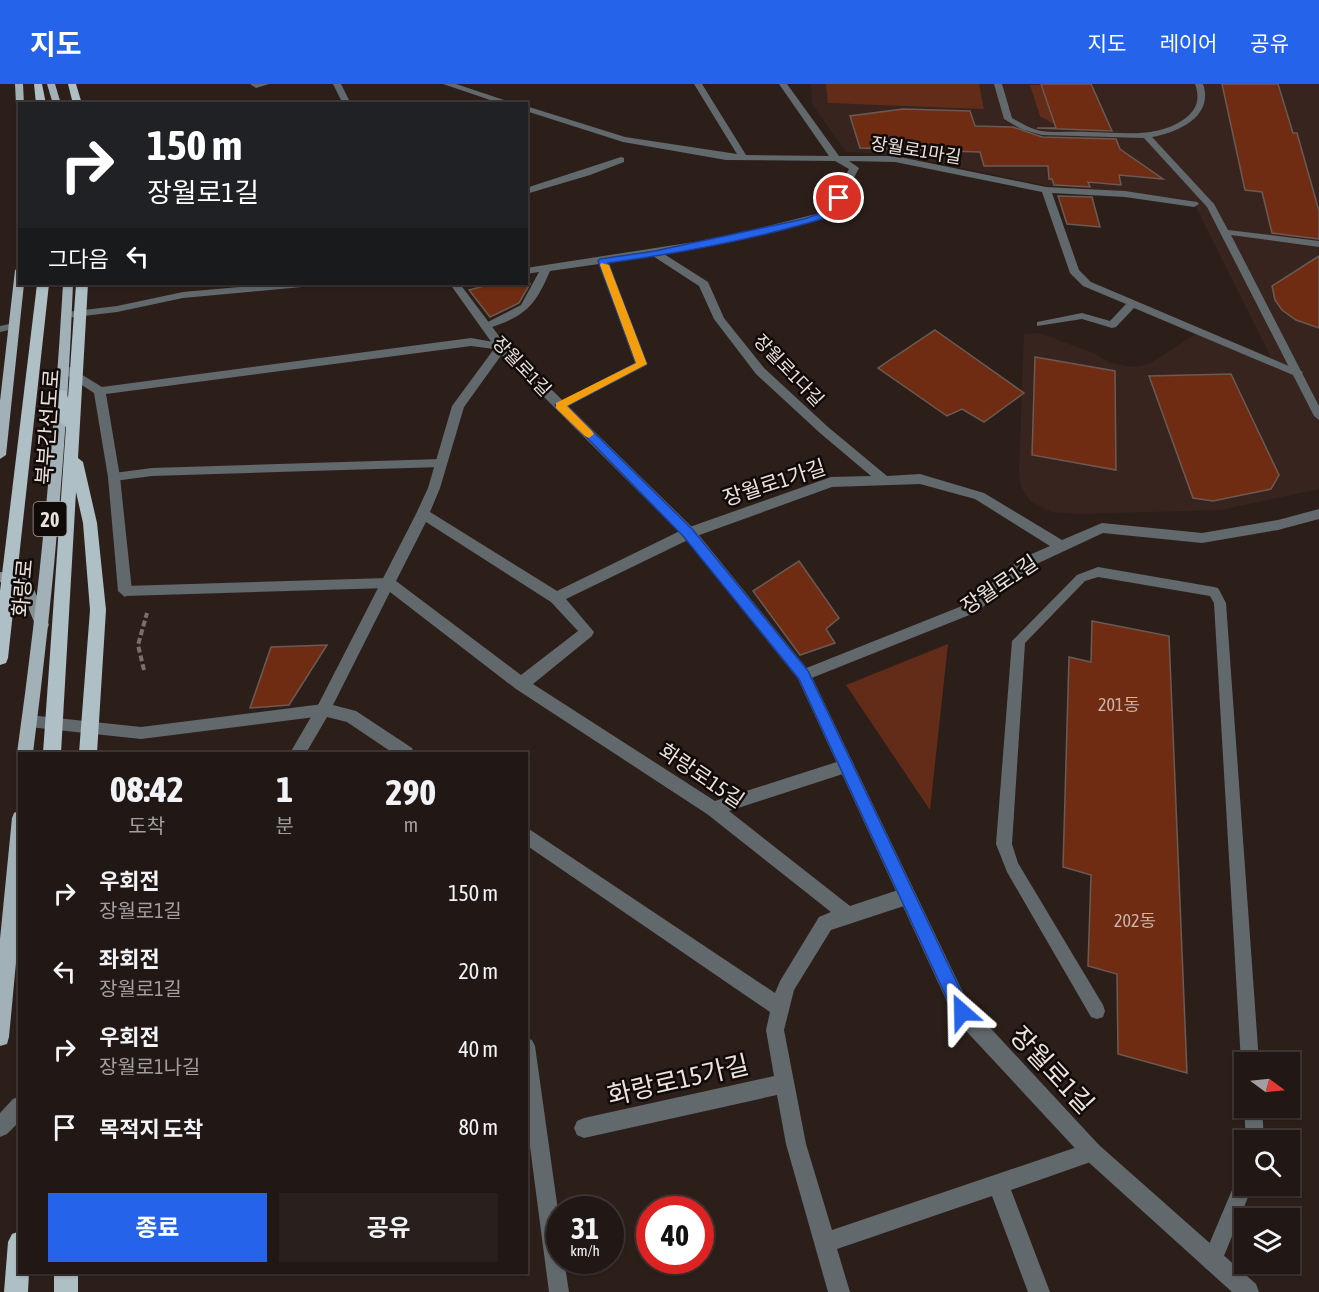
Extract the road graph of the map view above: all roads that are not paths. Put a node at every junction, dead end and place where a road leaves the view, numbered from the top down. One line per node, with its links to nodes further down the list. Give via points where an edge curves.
1 (19, 84): 13 (main road)
2 (38, 84): 14 (highway)
3 (51, 84): 15 (main road)
4 (72, 84): 16 (highway)
5 (254, 84): 6 (street)
6 (265, 84)
7 (337, 84): 17 (street)
8 (447, 84): 18 (street)
9 (698, 84): 21 (street)
10 (783, 84): 22 (street)
11 (998, 84): 20 (lane, via 1008,118 1023,128 1043,133)
12 (1199, 84): 20 (lane, via 1202,101 1197,113 1169,131)
13 (20, 102)
14 (41, 102)
15 (56, 102)
16 (77, 102)
17 (346, 102)
18 (506, 102)
19 (528, 109): 21 (street, 장월로1마길, via 623,139)
20 (1147, 136): 27 (lane)
21 (743, 157): 22 (street, 장월로1마길)
22 (835, 157): 25 (street, 장월로1마길, via 895,159); 30 (street, via 854,168 832,213)
23 (621, 160): 24 (street)
24 (528, 190)
25 (1046, 190): 26 (street, 장월로1마길, via 1125,194); 40 (street, via 1074,271 1087,284)
26 (1194, 204): 27 (lane)
27 (1211, 206): 28 (lane)
28 (1224, 232): 29 (lane); 48 (lane)
29 (1319, 244)
30 (655, 253): 31 (street); 56 (street, 장월로1다길, via 704,284 719,319 760,371)
31 (603, 261): 32 (street); 51 (street, 장월로1길, via 641,364)
32 (546, 269): 33 (street); 44 (street, 장월로1길, via 526,308)
33 (528, 271)
34 (18, 285): 43 (main road)
35 (43, 285): 66 (highway, 북부간선도로)
36 (68, 285): 41 (main road, 화랑로 / 20)
37 (82, 285): 72 (highway, 북부간선도로)
38 (291, 285): 41 (street, via 183,295)
39 (459, 285): 44 (street, 장월로1길)
40 (1133, 303): 42 (street, via 1112,325 1082,316); 48 (street)
41 (67, 315): 47 (main road, 화랑로 / 20)
42 (1041, 324)
43 (14, 326): 45 (street); 53 (main road)
44 (485, 326): 46 (street, 장월로1길)
45 (0, 329)
46 (501, 347): 49 (street, via 471,342); 51 (street, 장월로1길); 54 (street, via 458,406)
47 (64, 367): 49 (street); 50 (main road, 화랑로 / 20)
48 (1297, 372): 52 (lane)
49 (100, 391): 55 (street)
50 (61, 394): 65 (main road, 화랑로 / 20); 73 (highway, via 90,523 98,610)
51 (560, 405): 59 (street, 장월로1길)
52 (1319, 416)
53 (0, 455)
54 (441, 463): 55 (lane, via 152,472); 57 (street)
55 (114, 477): 63 (street)
56 (884, 480): 59 (street, 장월로1가길, via 831,482); 60 (street, 장월로1가길, via 920,479 979,496)
57 (423, 514): 62 (street); 64 (street)
58 (1319, 514): 60 (street, via 1202,538 1102,528)
59 (689, 533): 64 (street); 67 (street, 장월로1길)
60 (1061, 546): 67 (street, 장월로1길, via 1025,563 972,608)
61 (0, 578): 65 (main road, via 25,584)
62 (388, 583): 63 (lane); 68 (street, 화랑로15길); 69 (street)
63 (125, 591)
64 (556, 598): 68 (street, via 587,632)
65 (42, 625): 70 (main road, 화랑로 / 20)
66 (0, 658)
67 (804, 675): 76 (street, 장월로1길)
68 (521, 684): 77 (street, 화랑로15길)
69 (323, 710): 70 (lane, via 141,733); 74 (street); 75 (street, via 351,716)
70 (29, 720): 71 (main road, 화랑로 / 20)
71 (25, 752)
72 (52, 752)
73 (88, 752)
74 (299, 752)
75 (405, 752)
76 (846, 766): 77 (street); 80 (street, 장월로1길)
77 (713, 809): 81 (street, 화랑로15길)
78 (528, 836): 82 (street)
79 (18, 840): 84 (main road)
80 (907, 896): 81 (street); 91 (street, 장월로1길, via 962,1012)
81 (848, 915): 82 (street, via 825,923 786,987)
82 (781, 1008): 87 (street, via 775,1030)
83 (1097, 1011): 85 (lane, via 1012,867 1004,844 1019,640 1081,578 1098,572 1214,592 1220,603)
84 (0, 1037)
85 (1249, 1052)
86 (528, 1061): 100 (lane)
87 (785, 1083): 90 (street, 화랑로15가길); 94 (street, via 796,1144)
88 (18, 1108): 89 (street)
89 (0, 1127)
90 (584, 1128)
91 (1092, 1152): 92 (street); 95 (street, 장월로1길)
92 (998, 1184): 94 (street); 102 (street)
93 (1240, 1196): 95 (lane)
94 (825, 1243): 101 (street)
95 (1212, 1261): 103 (street, 장월로1길)
96 (18, 1267): 98 (highway)
97 (66, 1274): 99 (highway)
98 (16, 1292)
99 (66, 1292)
100 (559, 1292)
101 (839, 1292)
102 (1040, 1292)
103 (1248, 1292)

